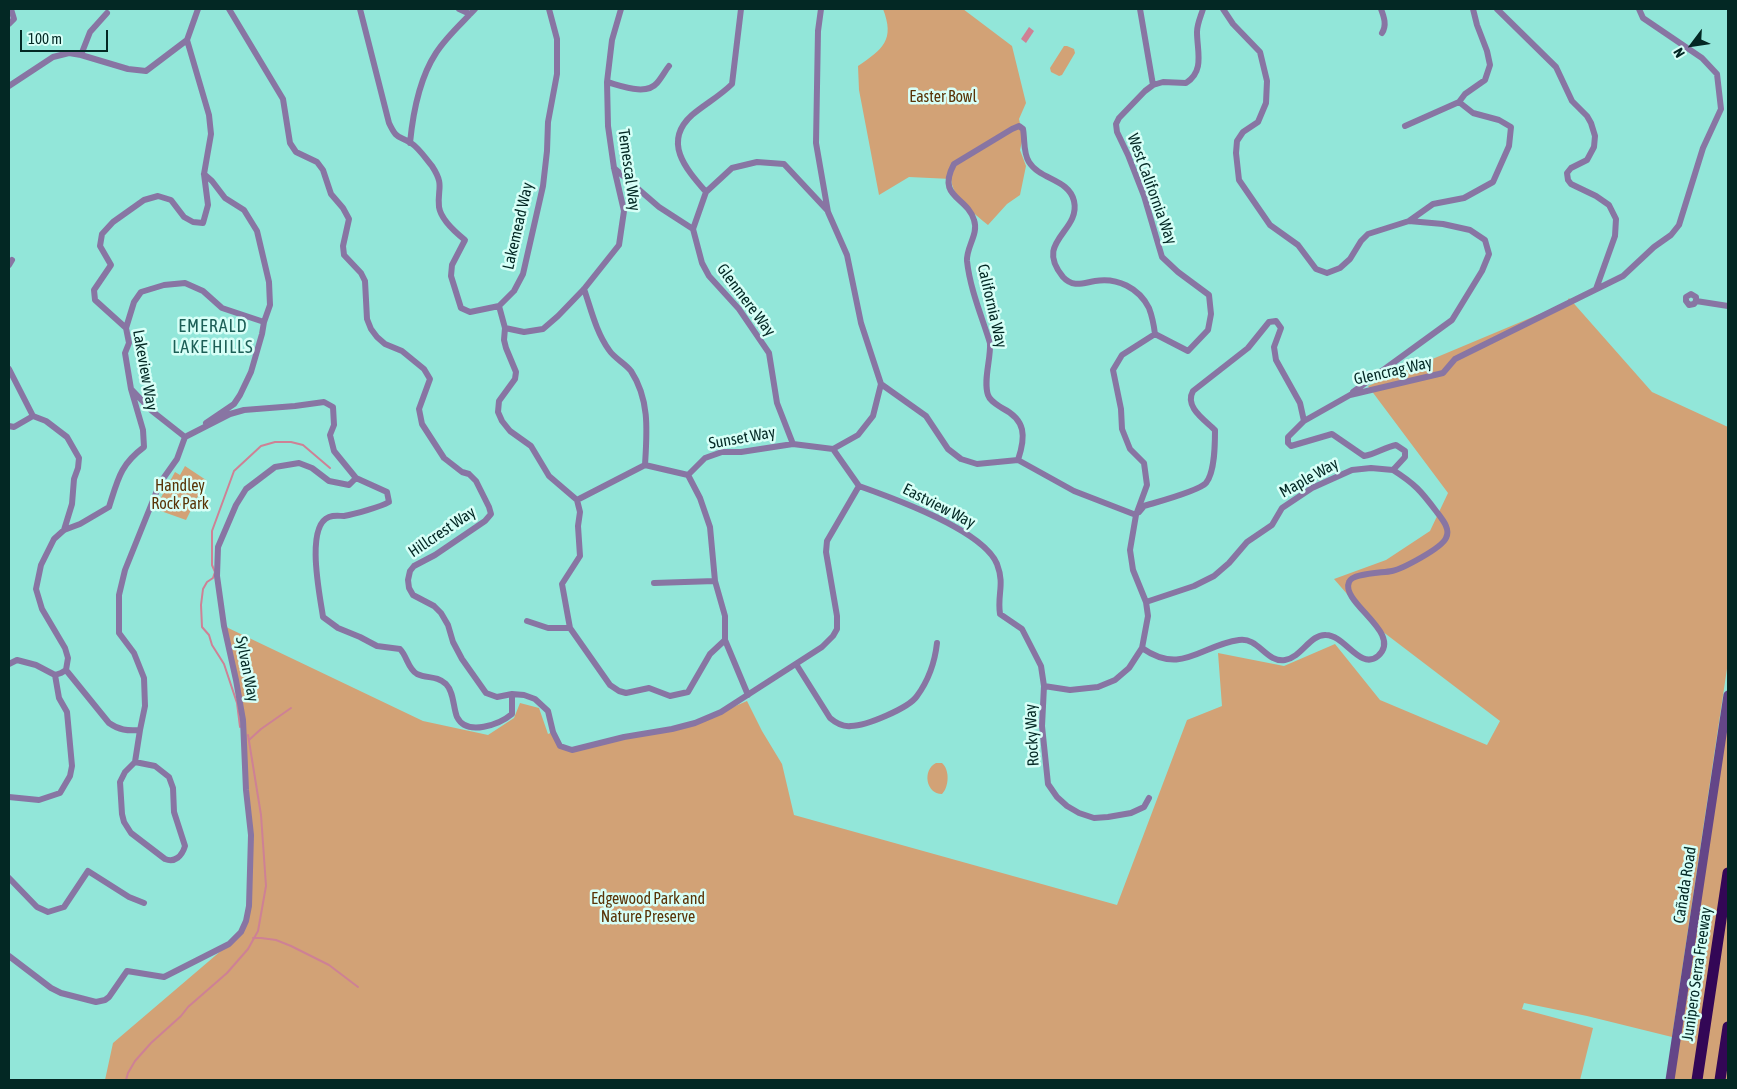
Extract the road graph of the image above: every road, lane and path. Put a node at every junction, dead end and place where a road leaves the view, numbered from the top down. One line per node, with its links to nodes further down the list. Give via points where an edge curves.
1 (11, 9): 19 (street, via 14,19)
2 (198, 9): 21 (street)
3 (229, 9): 78 (street, Hillcrest Way, via 283,99 290,143 296,152 317,162 323,170 330,194 348,219 342,246 344,255 365,282 367,319 371,328 385,344 402,351 424,369 430,379 419,409 422,424 444,458 476,481 489,507 491,514 485,521 414,566 410,571 409,588 413,595 441,613 462,659 486,693 497,697)
4 (360, 9): 29 (street, via 389,123 397,137)
5 (459, 9): 17 (street)
6 (549, 9): 39 (street, Lakemead Way, via 557,39 557,74 548,122 543,186 523,274 514,291)
7 (621, 9): 24 (street, Temescal Way, via 612,40)
8 (740, 9): 32 (street, via 732,84 692,115 682,126 678,140 678,154)
9 (821, 9): 33 (street, via 816,143)
10 (1140, 9): 25 (street)
11 (1203, 9): 25 (street, via 1197,30 1199,61 1194,76 1186,83)
12 (1223, 9): 34 (street, via 1260,52 1267,82 1266,103 1258,122 1243,132 1237,141 1236,153 1238,180 1270,225 1298,245 1316,268 1327,273 1350,259 1368,234)
13 (1381, 9): 20 (street, via 1385,23)
14 (1474, 9): 27 (street, via 1490,65 1485,80)
15 (1497, 9): 37 (street, via 1556,67 1572,102 1586,116 1595,136 1594,147 1587,160 1571,168 1568,180 1608,205 1616,219 1615,236)
16 (1639, 9): 37 (street, Glencrag Way, via 1643,18 1702,58 1717,74 1721,109 1702,148 1680,225 1623,276)
17 (472, 11): 29 (street, via 436,53 425,74 417,99)
18 (107, 13): 22 (street, via 90,32)
19 (9, 24)
20 (1382, 33)
21 (186, 40): 22 (street, via 146,71); 31 (street, Lakeview Way, via 209,115 211,134)
22 (81, 55): 26 (street, via 68,53 53,58)
23 (669, 66): 24 (street, via 657,84 646,89)
24 (607, 82): 30 (street, Temescal Way, via 608,126)
25 (1153, 85): 44 (street, West California Way, via 1119,118 1117,132 1144,196 1162,257 1209,295 1211,314 1208,330 1188,351)
26 (9, 86)
27 (1458, 102): 28 (street); 34 (street, via 1473,112 1511,127 1509,146 1493,182 1464,198 1433,204)
28 (1405, 126)
29 (410, 143): 39 (street, via 432,166 440,180 439,209 453,230 465,240 452,265 451,276 461,308 470,312)
30 (614, 168): 35 (street, via 659,207); 36 (street, Temescal Way, via 624,211 620,245)
31 (204, 174): 41 (street, via 224,198 244,210 257,231 269,282 270,305); 42 (street, Lakeview Way, via 208,205 203,223 184,218 171,200 158,196 144,200 112,222 102,234 100,246 111,265 95,286 93,296)
32 (706, 192): 33 (street, via 732,168 757,162 784,164); 35 (street)
33 (828, 212): 46 (street, via 847,255 861,323)
34 (1409, 221): 48 (street, via 1470,230 1485,240 1489,254 1452,320)
35 (693, 229): 54 (street, Glenmere Way, via 709,276 739,308 769,353 777,403)
36 (584, 289): 43 (street, Temescal Way, via 543,329 524,332); 57 (street, via 609,351 625,364 643,396)
37 (1596, 289): 48 (street, Glencrag Way, via 1455,359 1443,373)
38 (1696, 301): 40 (street)
39 (499, 306): 43 (street)
40 (1728, 306)
41 (264, 322): 42 (street, via 222,308 203,291 185,283 141,292 134,302); 52 (street, via 251,372 240,395 234,404 205,423)
42 (126, 328): 47 (street, Lakeview Way, via 129,343 125,353)
43 (505, 328): 62 (street, via 506,348 516,372 515,379 499,402 498,412 516,436 531,446 549,476)
44 (1155, 334): 56 (street, California Way, via 1148,307 1133,288 1112,280 1075,284 1068,282 1058,270 1054,247 1070,223 1074,203 1072,195 1028,162 1021,127 1012,129 954,164 948,181 951,191 974,220 975,229 967,258 990,344 986,381 988,396 1019,420 1024,443); 63 (street, via 1122,355 1113,370 1122,429 1130,450 1144,463 1147,485)
45 (9, 369): 49 (street)
46 (881, 384): 55 (street, via 873,416 858,435); 56 (street, via 926,416 948,449 961,459 977,464)
47 (131, 389): 53 (street); 64 (street, Lakeview Way, via 143,430 144,447 130,458 119,474 109,507)
48 (1350, 394): 50 (street, Glencrag Way)
49 (33, 416): 51 (street, via 14,427); 64 (street, via 67,436 79,458 72,504)
50 (1304, 420): 58 (street, Maple Way, via 1288,437 1291,446 1332,434 1364,456 1396,445 1404,451 1405,457); 63 (street, via 1300,403 1276,360 1274,347 1281,328 1276,321 1269,322 1248,348 1190,396 1194,410 1214,430 1216,449 1206,483 1144,506)
51 (9, 426)
52 (201, 430): 53 (street); 60 (street, via 244,410 324,402 333,407 334,425 330,435 334,451)
53 (185, 437): 81 (street, via 177,459 160,483 118,595 119,633 134,653 144,678 145,706)
54 (793, 444): 55 (street, Sunset Way); 59 (street, Sunset Way, via 722,452 705,458)
55 (833, 449): 61 (street)
56 (1018, 460): 63 (street, via 1074,491)
57 (645, 465): 59 (street); 62 (street)
58 (1393, 470): 67 (street, Maple Way, via 1352,470 1312,488 1282,508 1272,525 1247,542 1214,576); 72 (street, via 1422,492 1447,533 1438,547 1392,572 1358,576 1349,581 1355,602 1381,633 1383,646 1378,656 1370,660 1361,658 1337,637 1325,634 1294,656 1282,660 1269,656 1249,640 1232,642 1190,658 1175,660 1163,659)
59 (688, 475): 65 (street, via 710,527)
60 (356, 478): 78 (street, via 387,492 389,502 322,520 316,533 316,549 323,617 338,628 377,646 400,649 417,674 437,678 448,686 458,718 467,726 478,728 504,720 512,714); 88 (street, Sylvan Way, via 349,485 341,485 298,463 275,467 246,488 218,547 217,576 242,720 252,836 249,906 241,932 229,944 164,977 127,971 109,997 96,1002 51,988)
61 (859, 486): 74 (street, Hillcrest Way, via 826,541 837,629 829,640); 77 (street, Eastview Way, via 897,499 950,524 982,545 997,562 1002,582 998,603 1000,614 1022,629 1041,666)
62 (576, 500): 69 (street, via 580,512 580,556 562,584)
63 (1136, 515): 67 (street, via 1130,550 1132,570)
64 (64, 530): 75 (street, Lakeview Way, via 54,539 41,564 36,589 42,609 65,648 68,658)
65 (715, 581): 66 (street); 70 (street, via 725,616)
66 (654, 583)
67 (1146, 602): 72 (street, via 1148,616)
68 (527, 621): 69 (street, via 548,628)
69 (570, 628): 70 (street, via 610,685 626,693 649,688 670,696 688,692 710,654)
70 (725, 640): 79 (street)
71 (937, 643): 74 (street, via 935,661 916,699 854,727 836,723 830,718)
72 (1142, 648): 77 (street, via 1129,668 1098,687 1070,690)
73 (9, 664): 76 (street, via 17,660)
74 (796, 664): 79 (street, Hillcrest Way)
75 (66, 670): 76 (street); 81 (street, via 109,723 129,731)
76 (55, 675): 83 (street, via 59,698 67,712 70,776 60,793 39,800)
77 (1044, 686): 84 (street, Rocky Way, via 1042,726 1048,784 1057,796 1067,806 1094,818 1131,813 1144,807)
78 (512, 694): 79 (street, Hillcrest Way, via 535,699 548,711 560,746 572,750 695,723)
79 (748, 695)
80 (1728, 695): 90 (main road, Cañada Road)
81 (140, 730): 82 (street)
82 (135, 762): 82 (street, via 155,766 172,782 174,812 185,846 171,862 131,833 124,822 120,782)
83 (9, 797)
84 (1149, 798)
85 (1728, 874): 91 (highway, Junipero Serra Freeway)
86 (9, 878): 87 (street, via 37,907 48,912 64,906 88,870 130,897)
87 (144, 902)
88 (9, 956)
89 (1728, 1027): 92 (highway)
90 (1670, 1080)
91 (1697, 1080)
92 (1720, 1080)

